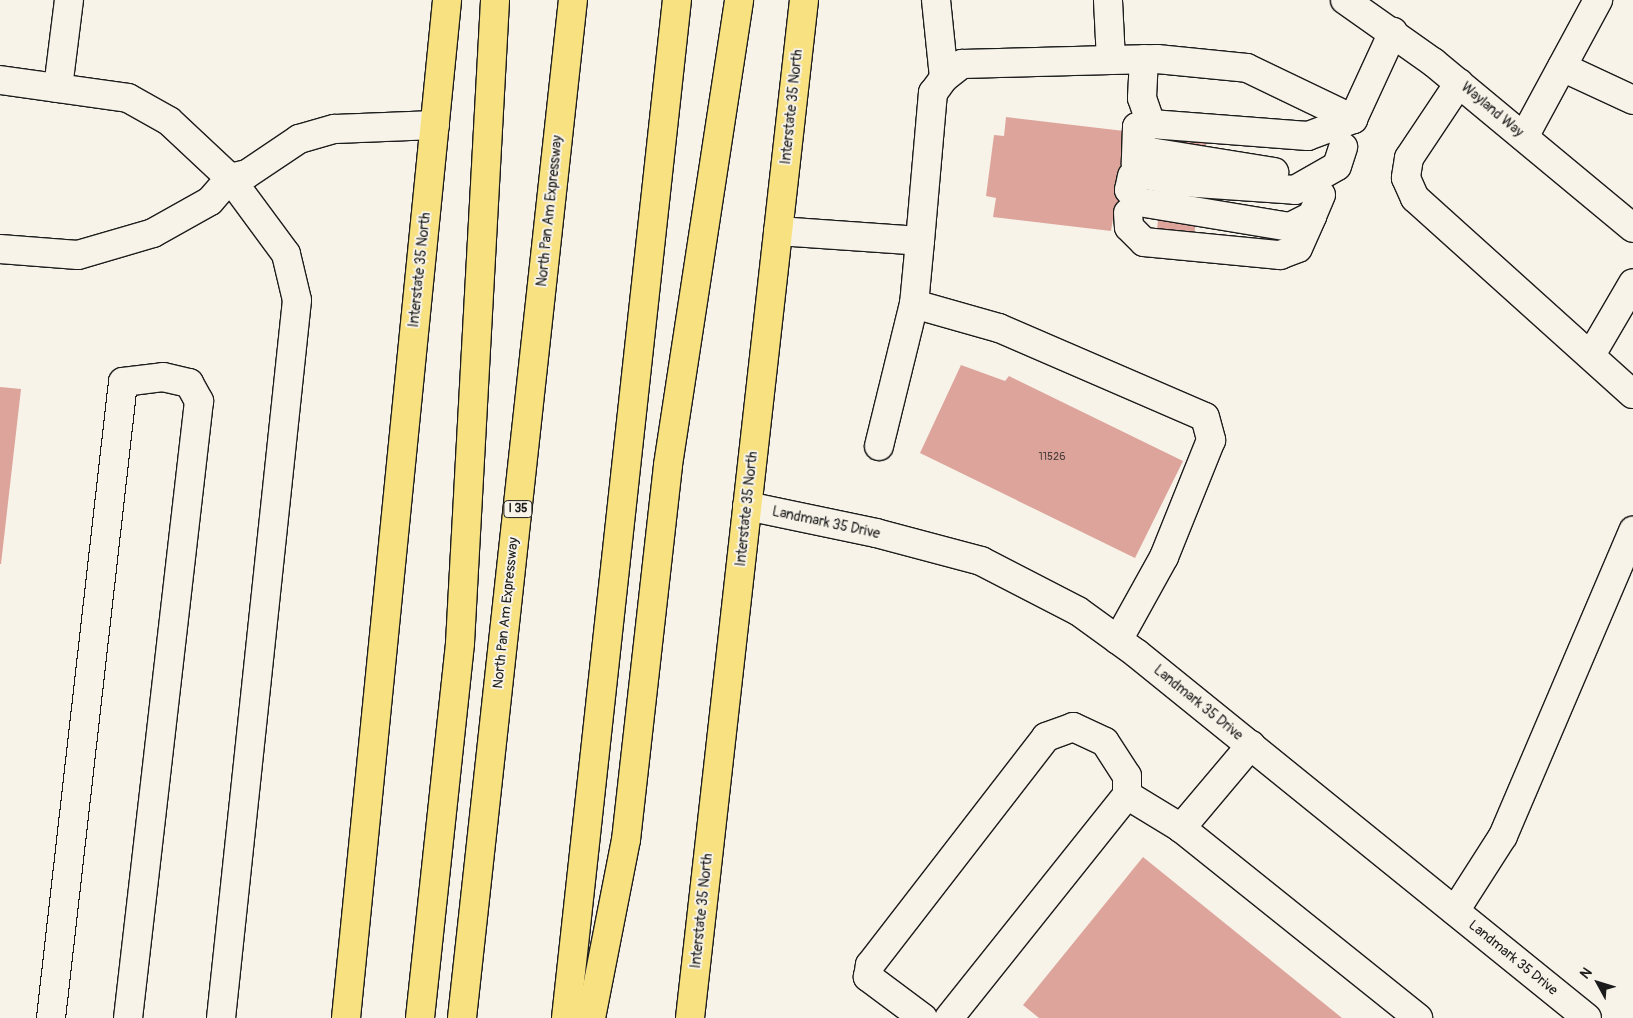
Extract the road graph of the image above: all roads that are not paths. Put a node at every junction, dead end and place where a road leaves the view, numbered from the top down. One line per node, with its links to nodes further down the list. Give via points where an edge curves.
1 (69, 0): 19 (street)
2 (447, 0): 23 (main road, Interstate 35 North)
3 (495, 0): 50 (main road, via 460,642)
4 (573, 0): 51 (main road, North Pan Am Expressway / I 35)
5 (677, 0): 52 (main road)
6 (739, 0): 53 (main road, via 668,464 626,840)
7 (804, 0): 31 (main road, Interstate 35 North)
8 (936, 0): 16 (street)
9 (1108, 0): 14 (street)
10 (1345, 0): 12 (street, Wayland Way)
11 (1598, 0): 15 (street)
12 (1393, 32): 18 (street, Wayland Way); 22 (street)
13 (1144, 59): 14 (street); 20 (street); 22 (street, via 1248,68)
14 (1111, 60): 16 (street, via 962,64)
15 (1562, 67): 21 (street); 25 (street)
16 (944, 78): 32 (street, via 933,93)
17 (0, 80): 19 (street)
18 (1459, 83): 25 (street, Wayland Way); 36 (street, via 1409,158 1406,178 1415,198)
19 (58, 88): 27 (street, via 128,98 169,121)
20 (1142, 98): 22 (street, via 1151,124 1214,131 1308,136); 24 (street)
21 (1633, 100)
22 (1352, 119): 24 (street, via 1309,155 1153,140); 26 (street)
23 (435, 125): 27 (street, via 335,129 299,140 247,174); 49 (main road, Interstate 35 North)
24 (1137, 127): 26 (street, via 1144,150 1280,173 1302,171); 28 (street)
25 (1524, 137): 30 (street, Wayland Way)
26 (1340, 157): 28 (street, via 1294,190 1182,182 1141,174); 29 (street)
27 (230, 178): 33 (street, via 210,201 153,234 78,255); 48 (street, via 286,254 297,300)
28 (1131, 186): 29 (street, via 1208,200); 29 (street, via 1146,225 1281,244 1297,234)
29 (1317, 206)
30 (1633, 228)
31 (778, 231): 32 (street); 39 (main road, Interstate 35 North)
32 (920, 241): 35 (street)
33 (0, 250)
34 (1633, 283): 36 (street)
35 (914, 304): 38 (street); 41 (street, via 999,328 1205,417 1211,440 1164,557)
36 (1591, 355): 37 (street)
37 (1633, 394)
38 (879, 446)
39 (747, 506): 41 (street, Landmark 35 Drive, via 876,533 981,561 1078,611); 54 (main road, Interstate 35 North)
40 (1633, 531): 45 (street, via 1503,836)
41 (1118, 640): 42 (street, Landmark 35 Drive)
42 (1251, 746): 44 (street); 45 (street, Landmark 35 Drive)
43 (1127, 795): 44 (street); 55 (street, via 1127,776 1105,742 1073,727 1046,737 870,965 868,977); 56 (street)
44 (1181, 828): 57 (street)
45 (1455, 911): 58 (street, Landmark 35 Drive)
46 (51, 1018): 47 (street, via 123,382 163,377 188,384 199,401)
47 (128, 1018)
48 (221, 1018)
49 (346, 1018)
50 (420, 1018)
51 (462, 1018)
52 (566, 1018)
53 (591, 1018)
54 (690, 1018)
55 (923, 1018)
56 (949, 1018)
57 (1418, 1018)
58 (1587, 1018)

